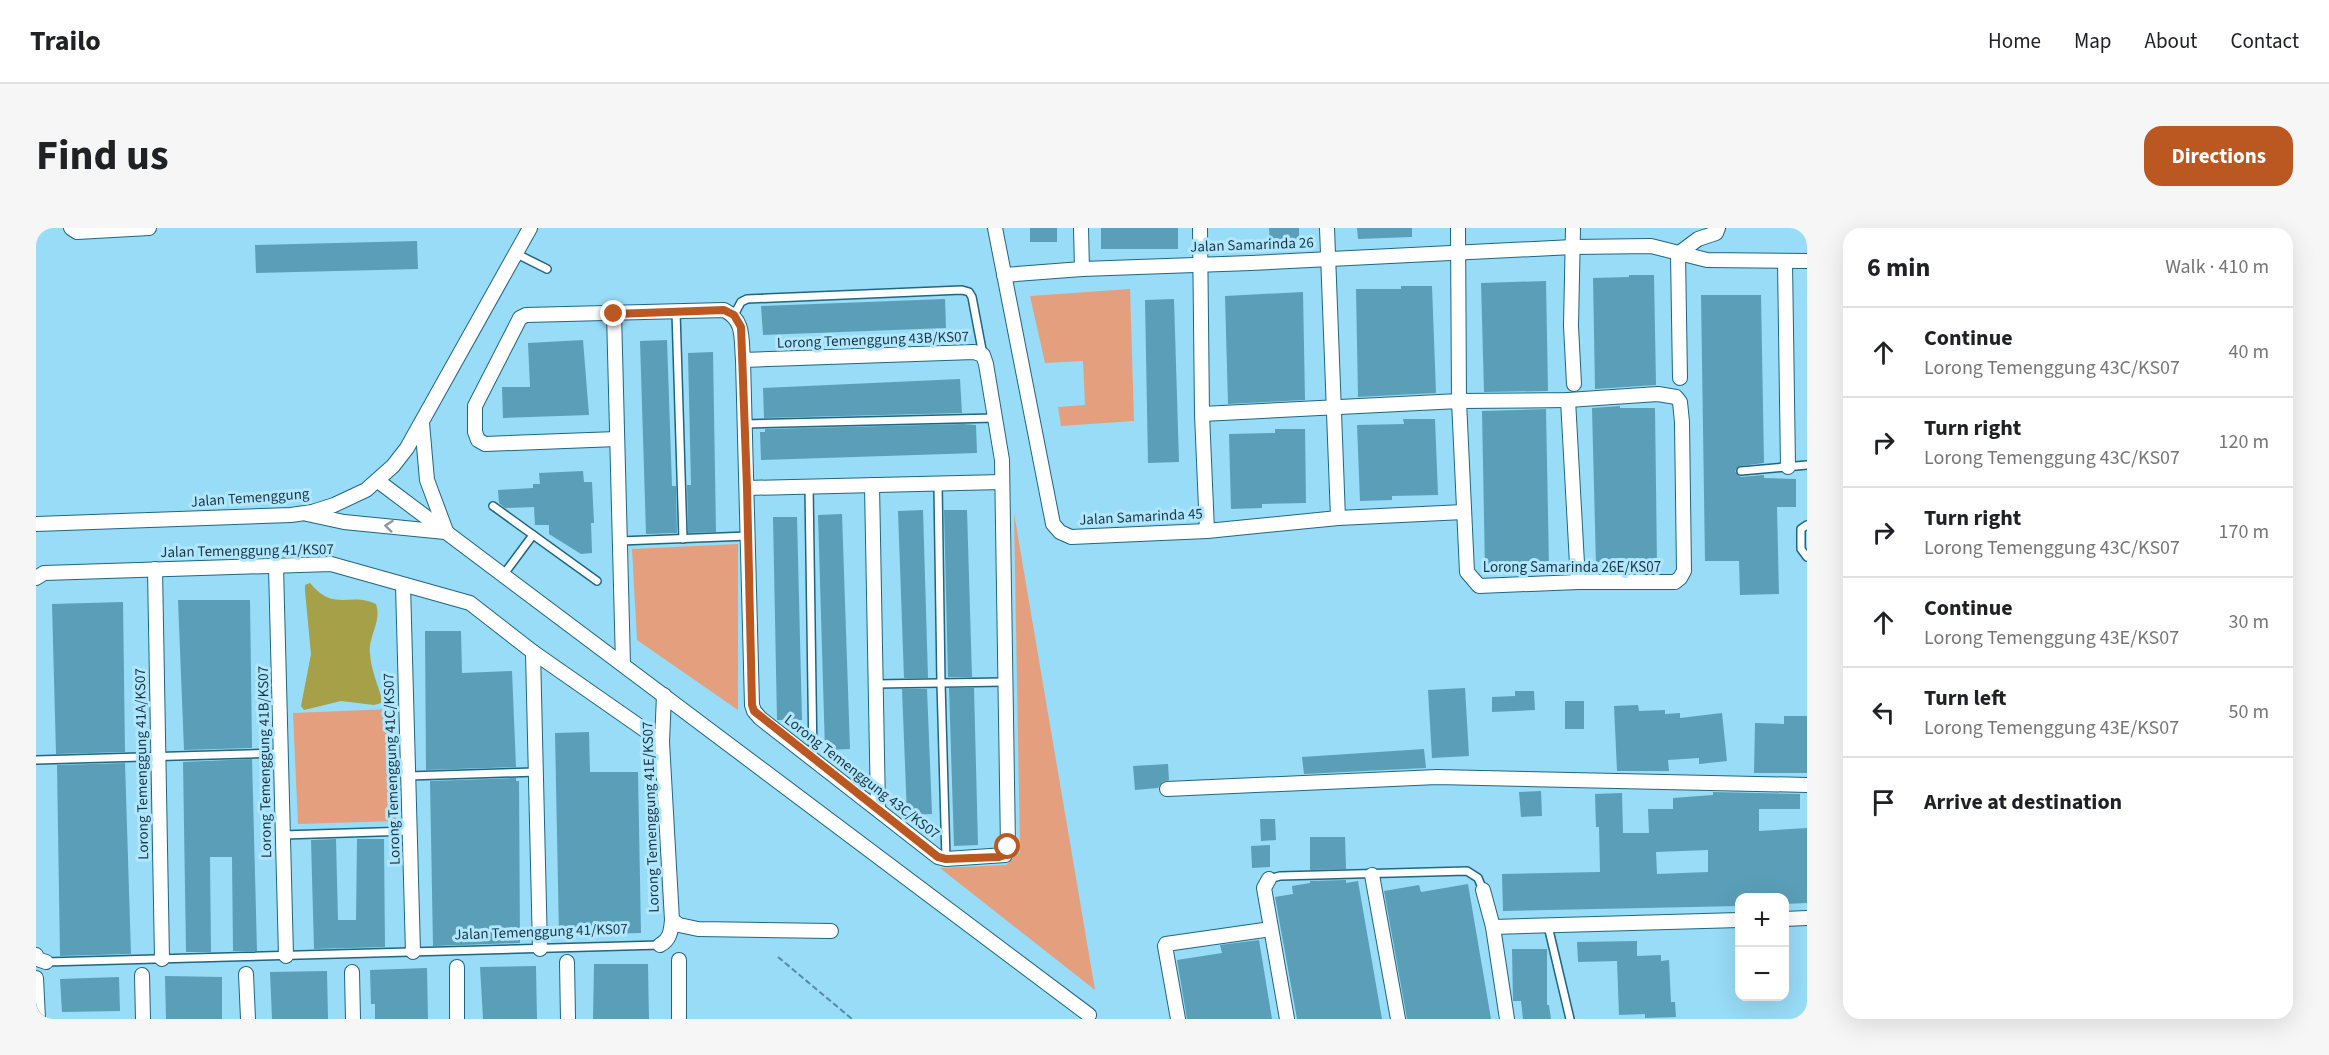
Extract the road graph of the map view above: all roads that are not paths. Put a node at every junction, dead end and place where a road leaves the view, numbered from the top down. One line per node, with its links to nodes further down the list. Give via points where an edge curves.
1 (71, 228): 2 (street, via 77,232)
2 (149, 228)
3 (530, 228): 12 (street, Jalan Temenggung)
4 (995, 228): 21 (street, Jalan Samarinda 45)
5 (1081, 228): 20 (street)
6 (1200, 228): 18 (street)
7 (1327, 228): 15 (street)
8 (1458, 228): 13 (street, Lorong Samarinda 26E/KS07)
9 (1573, 228): 11 (street)
10 (1718, 228): 14 (street)
11 (1573, 247): 13 (street, Jalan Samarinda 26); 14 (street, Jalan Samarinda 26, via 1651,246); 28 (street)
12 (515, 253): 19 (lane); 34 (street, Jalan Temenggung)
13 (1459, 253): 15 (street, Jalan Samarinda 26); 30 (street, Lorong Samarinda 26E/KS07)
14 (1678, 254): 17 (street, Jalan Samarinda 26, via 1707,260); 27 (street)
15 (1328, 259): 18 (street, Jalan Samarinda 26); 31 (street)
16 (1807, 261): 17 (street, Jalan Samarinda 26)
17 (1785, 262): 38 (street)
18 (1202, 264): 20 (street, Jalan Samarinda 26); 32 (street)
19 (547, 269)
20 (1082, 269): 21 (street, Jalan Samarinda 26)
21 (1004, 275): 52 (street, Jalan Samarinda 45, via 1053,524 1071,537)
22 (676, 312): 23 (street); 24 (street, via 724,310); 56 (lane)
23 (614, 314): 36 (street); 36 (street, via 520,318 475,406 475,432 485,444)
24 (734, 315): 25 (lane, via 747,299 962,290 972,297); 26 (street, Lorong Temenggung 43C/KS07, via 741,327)
25 (982, 355): 26 (street, Lorong Temenggung 43B/KS07, via 974,352); 33 (street, Lorong Temenggung 43B/KS07)
26 (743, 360): 35 (street, Lorong Temenggung 43C/KS07)
27 (1680, 378)
28 (1574, 384)
29 (1568, 400): 30 (street); 64 (street); 64 (street, Lorong Samarinda 26E/KS07, via 1658,394 1676,397 1682,422 1684,571 1680,579)
30 (1459, 401): 31 (street); 47 (street, Lorong Samarinda 26E/KS07)
31 (1333, 409): 32 (street); 49 (street)
32 (1202, 414): 52 (street)
33 (995, 418): 35 (lane); 41 (street, Lorong Temenggung 43B/KS07)
34 (422, 423): 40 (street, Jalan Temenggung, via 407,448); 53 (street, via 427,480)
35 (745, 424): 45 (street, Lorong Temenggung 43C/KS07)
36 (617, 439): 57 (street)
37 (1807, 465): 38 (lane)
38 (1788, 467): 39 (lane)
39 (1741, 471)
40 (378, 481): 48 (street, Jalan Temenggung, via 351,498); 53 (street)
41 (1002, 482): 42 (street); 68 (street, Lorong Temenggung 43C/KS07)
42 (938, 484): 43 (street); 69 (lane)
43 (872, 485): 44 (street); 70 (street)
44 (809, 486): 45 (street); 75 (lane)
45 (747, 488): 55 (street, Lorong Temenggung 43C/KS07)
46 (493, 506): 54 (lane)
47 (1464, 512): 49 (street, Jalan Samarinda 45); 64 (street, Lorong Samarinda 26E/KS07, via 1467,572 1479,586)
48 (303, 513): 50 (street, Jalan Temenggung); 53 (street, one-way to 48, via 344,522)
49 (1338, 518): 52 (street, Jalan Samarinda 45)
50 (36, 524)
51 (1807, 525): 58 (lane, via 1801,529 1801,549)
52 (1207, 531)
53 (447, 533): 61 (street)
54 (533, 535): 61 (lane); 63 (lane)
55 (748, 536): 56 (lane); 75 (street, Lorong Temenggung 43C/KS07, via 752,705 760,718)
56 (683, 539): 57 (lane)
57 (620, 541): 67 (street)
58 (1807, 556)
59 (276, 567): 60 (street, Jalan Temenggung 41/KS07); 65 (street, Jalan Temenggung 41/KS07, via 331,564); 73 (street, Lorong Temenggung 41B/KS07)
60 (155, 569): 62 (street, Jalan Temenggung 41/KS07, via 44,573); 74 (street, Lorong Temenggung 41A/KS07)
61 (504, 574): 67 (street)
62 (36, 578)
63 (597, 581)
64 (1578, 582)
65 (403, 585): 66 (street, Jalan Temenggung 41/KS07, via 470,603); 78 (street, Lorong Temenggung 41C/KS07)
66 (533, 652): 72 (street, Jalan Temenggung 41/KS07); 77 (street)
67 (623, 664): 71 (street)
68 (1006, 682): 69 (lane); 84 (street, Lorong Temenggung 43C/KS07, via 1008,847 1005,855 999,857)
69 (940, 683): 70 (lane); 84 (lane)
70 (876, 684): 81 (street)
71 (664, 695): 72 (street, Lorong Temenggung 41E/KS07); 109 (street)
72 (662, 742): 91 (street, Lorong Temenggung 41E/KS07)
73 (281, 753): 74 (lane); 83 (street, Lorong Temenggung 41B/KS07)
74 (159, 757): 76 (lane); 101 (street, Lorong Temenggung 41A/KS07)
75 (813, 759): 81 (street, Lorong Temenggung 43C/KS07)
76 (36, 760)
77 (536, 772): 78 (lane); 97 (street)
78 (408, 776): 82 (street, Lorong Temenggung 41C/KS07)
79 (1807, 785): 80 (street, via 1437,777)
80 (1167, 789)
81 (878, 809): 84 (street, Lorong Temenggung 43C/KS07, via 938,857)
82 (410, 831): 83 (lane); 98 (street, Lorong Temenggung 41C/KS07)
83 (283, 835): 99 (street, Lorong Temenggung 41B/KS07)
84 (946, 859)
85 (1372, 875): 86 (lane); 87 (lane, via 1467,871 1478,878); 119 (street)
86 (1269, 879): 94 (street, via 1264,888)
87 (1483, 890): 93 (street)
88 (1807, 918): 89 (street)
89 (1789, 919)
90 (1735, 920): 92 (street)
91 (672, 921): 95 (street, Lorong Temenggung 41E/KS07, via 699,929); 96 (street, Jalan Temenggung 41/KS07, via 666,943)
92 (1548, 926): 93 (street); 121 (lane)
93 (1493, 927): 120 (street)
94 (1271, 928): 117 (street, via 1164,946); 118 (street)
95 (831, 931)
96 (660, 945): 97 (lane, Jalan Temenggung 41/KS07)
97 (540, 949): 98 (lane, Jalan Temenggung 41/KS07)
98 (413, 952): 99 (lane, Jalan Temenggung 41/KS07)
99 (286, 956): 101 (lane, Jalan Temenggung 41/KS07)
100 (41, 959): 101 (lane, Jalan Temenggung 41/KS07)
101 (162, 959)
102 (679, 960): 116 (street)
103 (567, 962): 115 (street)
104 (457, 967): 114 (street)
105 (352, 972): 113 (street)
106 (246, 974): 112 (street)
107 (142, 975): 111 (street)
108 (36, 978): 110 (street)
109 (1089, 1015)
110 (38, 1019)
111 (143, 1019)
112 (248, 1019)
113 (353, 1019)
114 (457, 1019)
115 (568, 1019)
116 (679, 1019)
117 (1178, 1019)
118 (1287, 1019)
119 (1398, 1019)
120 (1507, 1019)
121 (1570, 1019)

